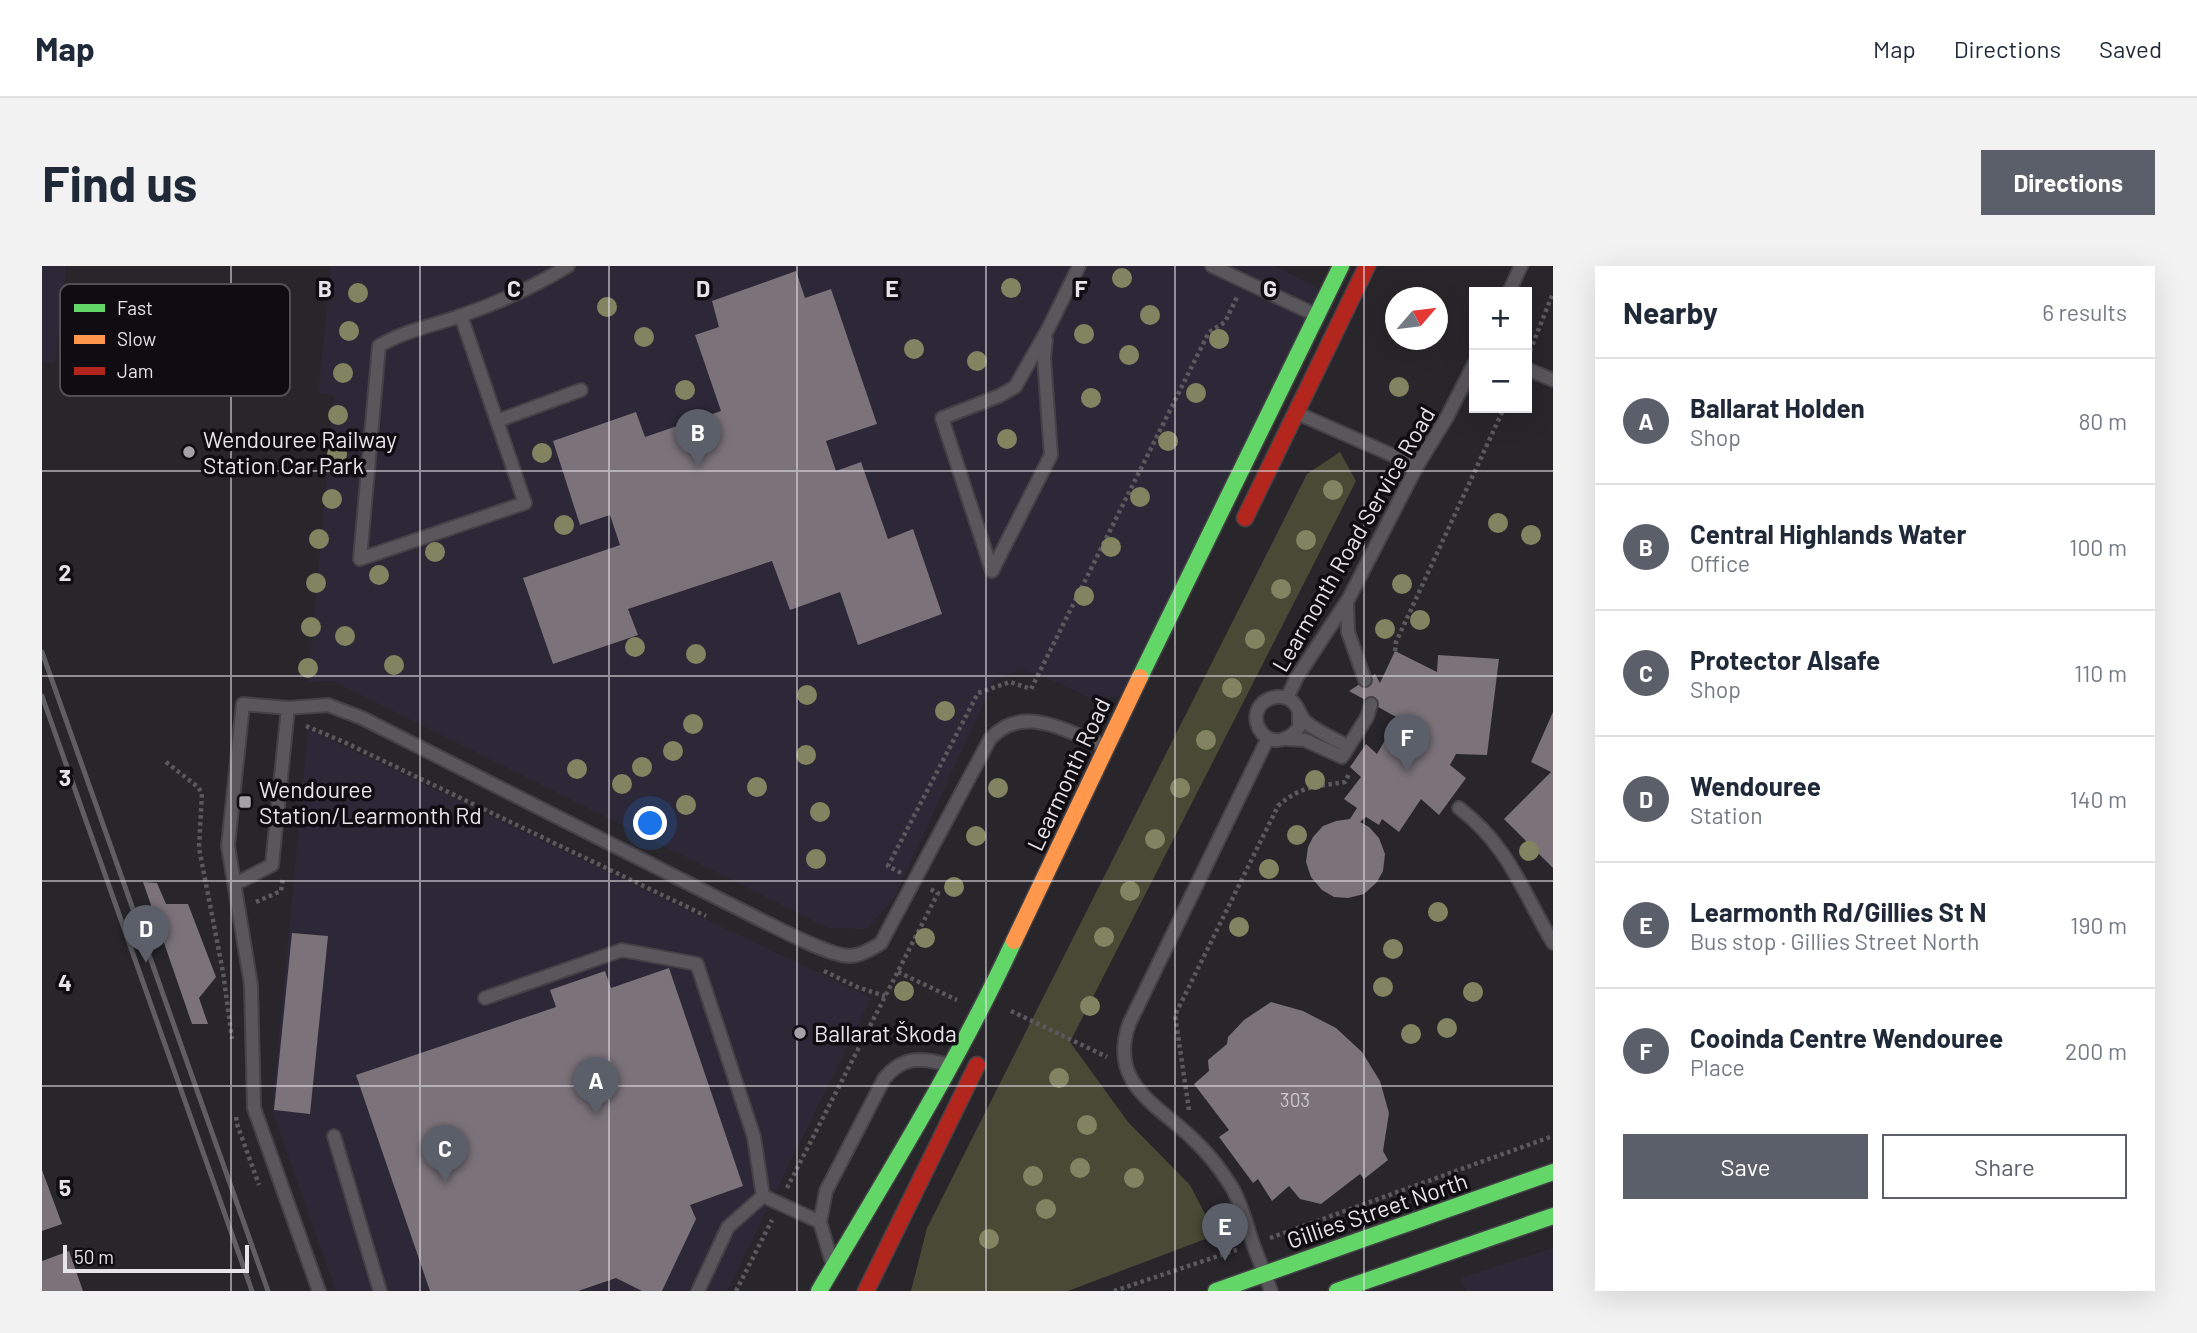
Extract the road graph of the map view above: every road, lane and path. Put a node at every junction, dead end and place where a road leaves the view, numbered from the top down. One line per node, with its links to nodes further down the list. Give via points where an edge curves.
1 (568, 266): 11 (lane, via 538,285)
2 (1079, 266): 13 (lane)
3 (1212, 266): 10 (lane)
4 (1341, 266): 10 (main road, Learmonth Road)
5 (1367, 266): 12 (main road)
6 (1521, 266): 7 (lane)
7 (1510, 287)
8 (1553, 293): 14 (path)
9 (1235, 301): 40 (path, via 1225,322 1209,332 1031,689 1010,682 978,693 888,866)
10 (1316, 315): 12 (main road); 19 (main road, Learmonth Road)
11 (461, 316): 22 (lane); 22 (lane, via 394,336 379,346 360,559 525,503)
12 (1337, 326): 20 (main road)
13 (1048, 329): 13 (lane, via 1044,358 1051,455 992,571 942,418 1012,390)
14 (1530, 350)
15 (1532, 371): 17 (lane)
16 (1469, 374): 23 (lane, Learmonth Road Service Road)
17 (1553, 380)
18 (581, 390): 22 (lane)
19 (1274, 403): 20 (main road); 36 (main road, Learmonth Road)
20 (1296, 413): 23 (lane, Learmonth Road Service Road); 24 (main road)
21 (1502, 413): 26 (path, via 1395,642)
22 (497, 421)
23 (1417, 466): 25 (lane, Learmonth Road Service Road)
24 (1236, 536)
25 (1346, 601): 27 (lane, via 1348,632); 28 (lane, Learmonth Road Service Road)
26 (1395, 651)
27 (1365, 680)
28 (1287, 698): 31 (lane); 33 (lane, via 1275,697 1257,713 1257,725)
29 (1371, 704): 35 (lane)
30 (288, 708): 36 (lane, via 328,705 362,718 761,920 849,956 881,943 1000,728 1035,720); 41 (lane, via 272,865); 41 (lane, via 243,704 228,846)
31 (1299, 712): 34 (lane, via 1299,727); 35 (lane)
32 (301, 727): 43 (path, via 344,742)
33 (1268, 738): 34 (lane); 61 (lane, via 1129,1024 1125,1047 1133,1084 1204,1149 1230,1186)
34 (1288, 738): 35 (lane, via 1305,740 1342,757)
35 (1348, 746)
36 (1111, 749): 51 (main road, Learmonth Road)
37 (1351, 770): 52 (path, via 1345,782 1302,790 1278,806 1175,1015 1187,1112)
38 (1459, 808): 46 (lane, via 1501,849)
39 (286, 866): 44 (path, via 281,891 247,906 248,932)
40 (899, 872)
41 (234, 884): 44 (lane)
42 (933, 891): 48 (path, via 938,893)
43 (714, 919)
44 (243, 934): 45 (path); 65 (lane, via 251,985 254,1108)
45 (217, 941)
46 (1553, 943)
47 (822, 970): 48 (path)
48 (885, 996): 56 (path)
49 (485, 998): 57 (lane, via 622,950 697,964 754,1137)
50 (982, 1055): 64 (main road)
51 (952, 1066): 60 (lane, via 920,1058 902,1062 889,1072 826,1191); 62 (main road, Learmonth Road)
52 (1194, 1118)
53 (334, 1136): 66 (lane)
54 (1553, 1136): 61 (path)
55 (1553, 1172): 63 (main road, Gillies Street North)
56 (785, 1192)
57 (763, 1196): 60 (lane); 67 (lane, via 728,1227)
58 (1553, 1216): 73 (main road)
59 (772, 1220): 68 (path)
60 (820, 1222): 62 (lane)
61 (1253, 1244): 63 (lane); 70 (path)
62 (833, 1265): 69 (main road, Learmonth Road)
63 (1265, 1273): 71 (main road, Gillies Street North); 72 (lane)
64 (869, 1288)
65 (319, 1291)
66 (380, 1291)
67 (698, 1291)
68 (736, 1291)
69 (819, 1291)
70 (1114, 1291)
71 (1216, 1291)
72 (1271, 1291)
73 (1337, 1291)

